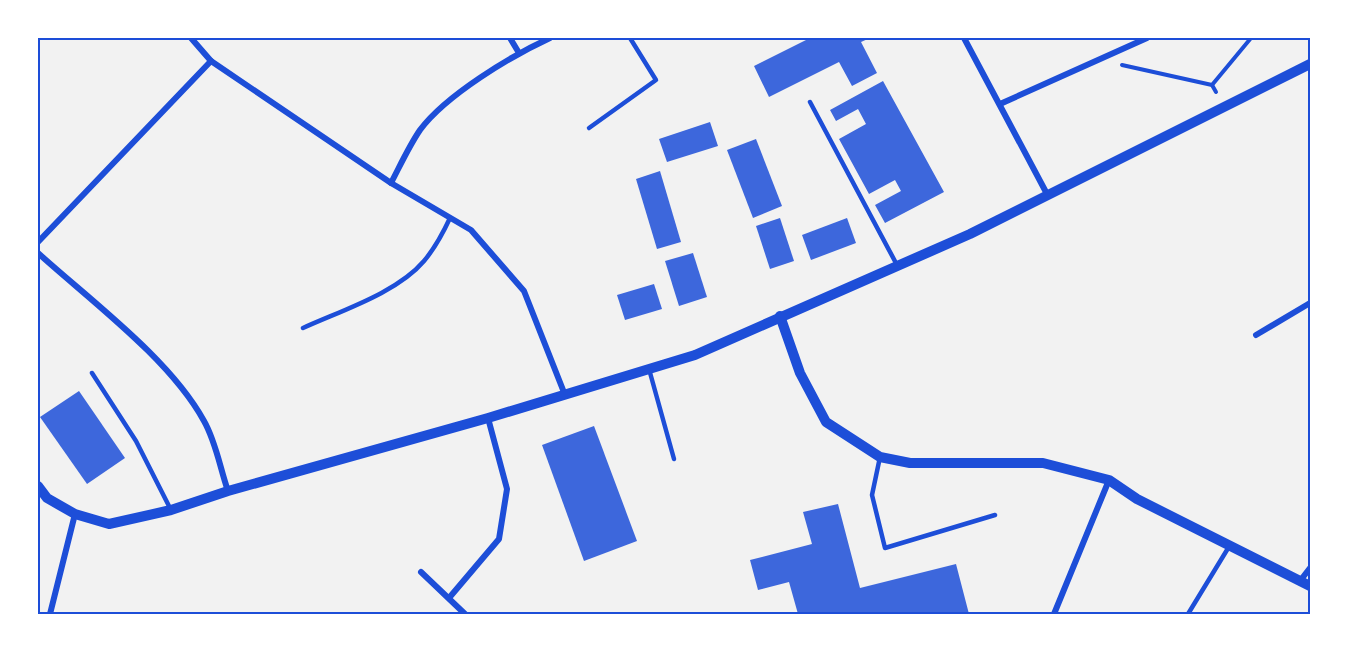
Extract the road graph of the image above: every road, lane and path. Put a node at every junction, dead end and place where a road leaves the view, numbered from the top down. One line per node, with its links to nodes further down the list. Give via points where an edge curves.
1 (191, 38): 10 (street)
2 (510, 38): 8 (street)
3 (550, 38): 8 (street)
4 (630, 38): 16 (lane, via 656,80)
5 (964, 38): 14 (street)
6 (1147, 38): 9 (street)
7 (1251, 38): 12 (path)
8 (519, 53): 17 (street, via 462,91 421,130)
9 (1107, 56): 12 (path, via 1113,63); 14 (street)
10 (212, 61): 17 (street); 20 (street)
11 (1311, 64): 15 (street)
12 (1212, 85): 15 (path)
13 (810, 102): 22 (lane)
14 (1000, 104): 18 (street)
15 (1223, 107): 18 (street)
16 (589, 128)
17 (391, 183): 19 (street)
18 (1047, 194): 22 (street, via 970,234)
19 (450, 218): 25 (lane, via 423,262 399,281); 29 (street, via 471,230 524,291)
20 (38, 242)
21 (38, 253): 35 (street, via 187,392 206,424)
22 (897, 265): 24 (street)
23 (1311, 303): 26 (street)
24 (780, 316): 27 (street, via 695,355); 31 (street, via 800,372 826,422)
25 (303, 328)
26 (1256, 335)
27 (649, 369): 29 (street); 32 (lane)
28 (92, 373): 36 (lane, via 136,441)
29 (565, 395): 30 (street)
30 (488, 418): 35 (street); 43 (street, via 507,489 499,539)
31 (880, 457): 33 (street, via 910,463 1043,463); 38 (lane, via 872,495 885,548)
32 (674, 459)
33 (1109, 480): 39 (street, via 1137,499); 46 (street)
34 (38, 486): 37 (street, via 47,498)
35 (228, 491): 36 (street)
36 (171, 510): 37 (street, via 109,524)
37 (75, 514): 44 (street)
38 (995, 515)
39 (1230, 545): 42 (street); 47 (lane)
40 (1311, 568): 42 (street)
41 (421, 572): 43 (street)
42 (1305, 584)
43 (449, 598): 45 (street)
44 (50, 615)
45 (465, 615)
46 (1054, 615)
47 (1188, 615)

